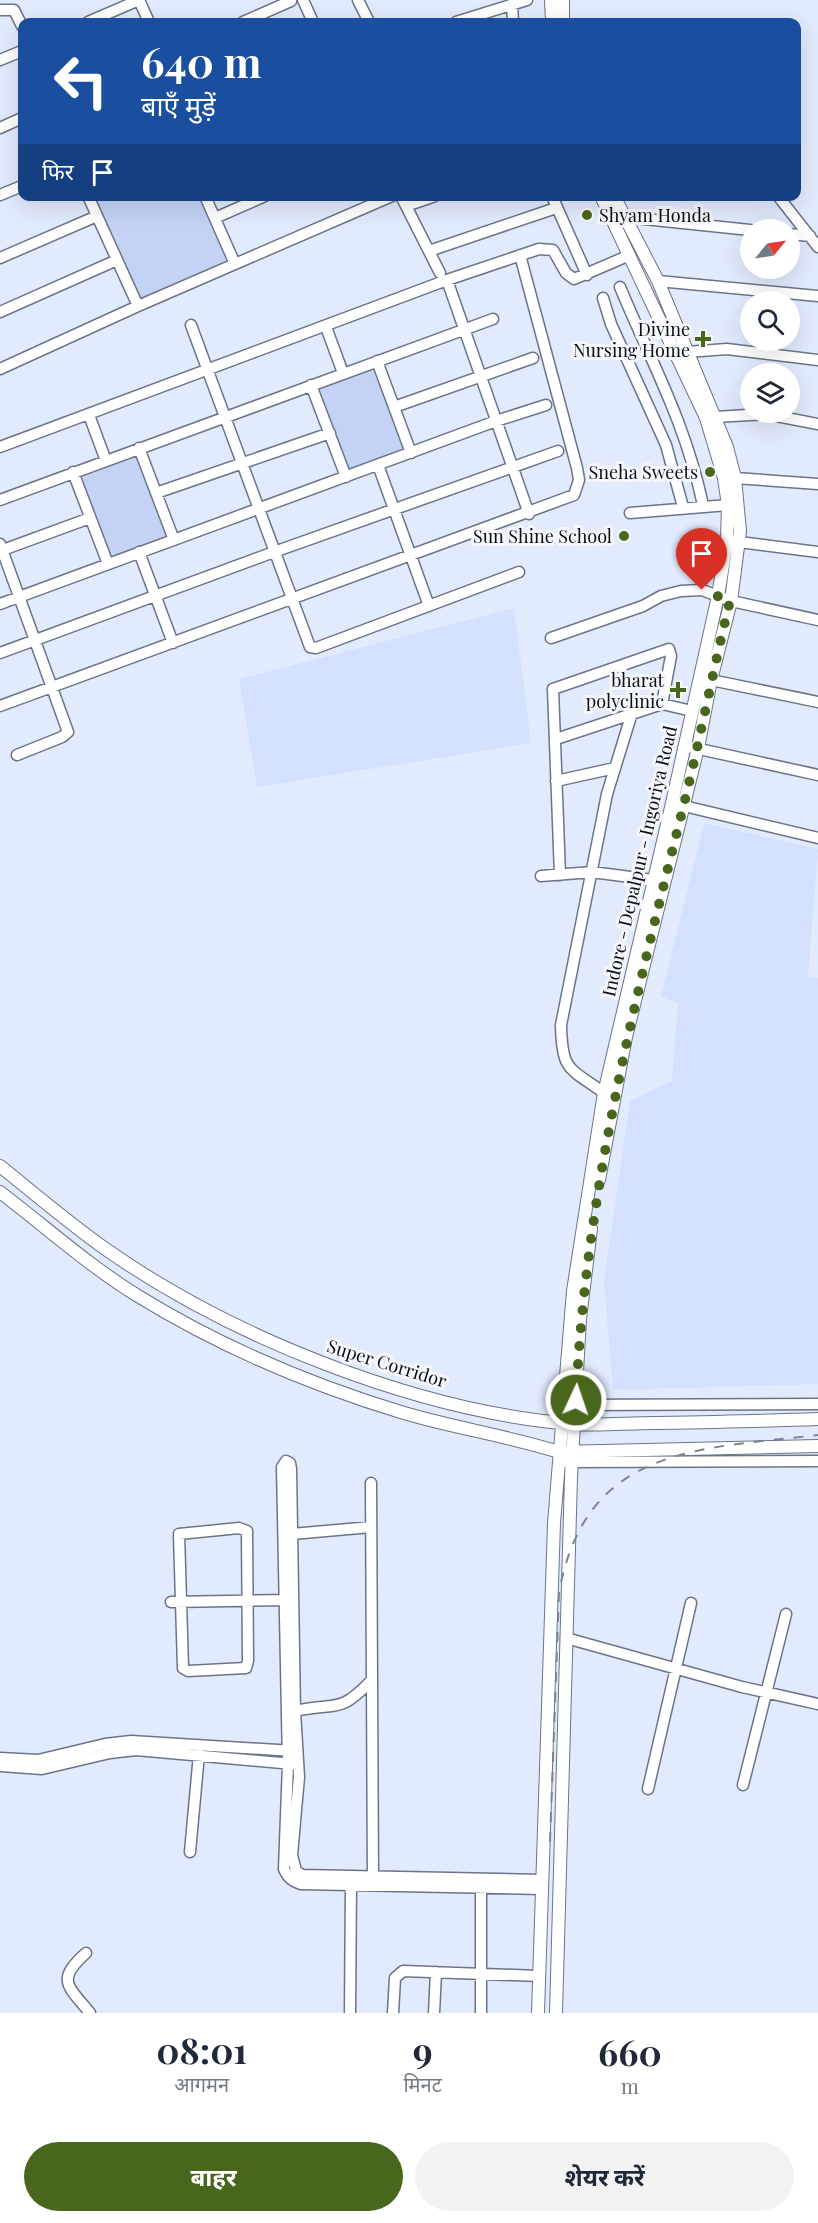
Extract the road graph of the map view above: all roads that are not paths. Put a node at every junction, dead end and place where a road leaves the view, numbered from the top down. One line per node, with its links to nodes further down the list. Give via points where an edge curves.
1 (139, 0): 10 (street); 11 (street)
2 (358, 0): 14 (street)
3 (527, 0): 7 (street)
4 (551, 0): 17 (main road)
5 (563, 0): 18 (main road)
6 (297, 1): 12 (street); 13 (street)
7 (512, 4): 15 (street); 16 (street)
8 (0, 10): 9 (street, via 14,10)
9 (18, 18)
10 (97, 18)
11 (147, 18)
12 (253, 18)
13 (310, 18)
14 (367, 18)
15 (468, 18)
16 (513, 18)
17 (552, 18)
18 (563, 18)
19 (18, 53): 20 (street)
20 (0, 60)
21 (18, 120): 22 (street)
22 (0, 128)
23 (18, 188): 24 (street)
24 (0, 195)
25 (90, 201): 35 (street)
26 (207, 201): 37 (street)
27 (254, 201): 37 (street)
28 (380, 201): 47 (street)
29 (403, 201): 42 (street)
30 (554, 201): 34 (street)
31 (603, 201): 44 (main road, Indore - Depalpur - Ingoriya Road)
32 (617, 201): 36 (main road, Indore - Depalpur - Ingoriya Road)
33 (782, 201): 40 (street)
34 (556, 208): 42 (street); 48 (street)
35 (97, 216): 45 (street); 46 (street)
36 (625, 217): 38 (street); 50 (main road, Indore - Depalpur - Ingoriya Road)
37 (215, 218): 47 (street)
38 (740, 229)
39 (800, 235): 40 (street)
40 (810, 236): 41 (street)
41 (818, 247)
42 (429, 251): 49 (street)
43 (520, 255): 48 (street, via 547,248 559,257 570,277); 49 (street); 97 (street, via 579,480 574,495)
44 (630, 255): 48 (street); 92 (main road, Indore - Depalpur - Ingoriya Road, via 706,418)
45 (0, 258)
46 (117, 260): 54 (street); 55 (street)
47 (235, 264): 54 (street)
48 (586, 275)
49 (444, 276): 58 (street); 59 (street)
50 (658, 280): 52 (street); 60 (main road, Indore - Depalpur - Ingoriya Road)
51 (620, 287): 91 (street, via 681,423)
52 (818, 296)
53 (603, 298): 93 (street, via 666,445)
54 (138, 306): 64 (street)
55 (0, 312)
56 (494, 319): 59 (street)
57 (191, 325): 65 (street)
58 (326, 327): 65 (street); 66 (street)
59 (464, 329): 63 (street); 67 (street)
60 (687, 352): 62 (street, via 727,349); 73 (main road, Indore - Depalpur - Ingoriya Road)
61 (533, 358): 67 (street)
62 (818, 360)
63 (377, 361): 66 (street); 70 (street)
64 (0, 369)
65 (207, 370): 71 (street); 72 (street)
66 (343, 373): 68 (street)
67 (480, 376): 70 (street); 74 (street)
68 (311, 385): 72 (street); 76 (street)
69 (546, 405): 74 (street)
70 (394, 407): 80 (street)
71 (89, 415): 77 (street); 81 (street)
72 (225, 417): 78 (street); 82 (street)
73 (715, 417): 75 (street, via 766,414); 87 (main road, Indore - Depalpur - Ingoriya Road)
74 (496, 421): 80 (street); 84 (street)
75 (818, 424)
76 (330, 433): 82 (street); 86 (street)
77 (0, 447)
78 (139, 448): 81 (street); 89 (street)
79 (558, 451): 84 (street)
80 (411, 453): 83 (street)
81 (106, 460): 85 (street)
82 (242, 464): 89 (street); 94 (street)
83 (378, 465): 86 (street); 95 (street)
84 (512, 468): 95 (street); 97 (street)
85 (74, 472): 90 (street); 98 (street)
86 (346, 477): 94 (street)
87 (735, 478): 88 (street); 100 (main road, Indore - Depalpur - Ingoriya Road)
88 (818, 484)
89 (156, 494): 99 (street)
90 (0, 500)
91 (703, 505): 92 (street); 93 (street)
92 (728, 505): 109 (main road, Indore - Depalpur - Ingoriya Road)
93 (683, 507): 96 (street)
94 (258, 509): 99 (street); 103 (street)
95 (394, 509): 103 (street); 105 (street)
96 (630, 513)
97 (529, 514): 105 (street)
98 (90, 518): 101 (street); 106 (street)
99 (174, 540): 102 (street)
100 (739, 542): 104 (street); 112 (main road, Indore - Depalpur - Ingoriya Road)
101 (1, 549): 110 (street)
102 (139, 552): 106 (street); 108 (street)
103 (274, 552): 108 (street); 111 (street)
104 (818, 552)
105 (410, 556): 111 (street); 114 (street)
106 (108, 564): 110 (street)
107 (519, 572): 114 (street)
108 (155, 595): 117 (street); 118 (street)
109 (718, 596): 112 (street); 116 (street, via 702,590 669,593); 125 (main road, Indore - Depalpur - Ingoriya Road)
110 (19, 597): 113 (street); 117 (street)
111 (292, 599): 114 (street, via 307,642 315,648); 118 (street)
112 (730, 601): 115 (street); 120 (main road, Indore - Depalpur - Ingoriya Road)
113 (0, 604)
114 (429, 606)
115 (818, 620)
116 (551, 638)
117 (35, 641): 119 (street); 121 (street)
118 (173, 643): 121 (street)
119 (0, 653)
120 (711, 680): 122 (street); 129 (main road, Indore - Depalpur - Ingoriya Road)
121 (52, 687): 124 (street); 130 (street, via 68,732)
122 (818, 702)
123 (662, 704): 125 (street); 126 (street); 127 (street, via 669,650 553,689)
124 (0, 706)
125 (692, 711): 128 (main road, Indore - Depalpur - Ingoriya Road)
126 (632, 713): 127 (street); 131 (street)
127 (556, 739): 133 (street)
128 (684, 746): 129 (street); 139 (main road, Indore - Depalpur - Ingoriya Road)
129 (698, 748): 132 (street); 134 (main road, Indore - Depalpur - Ingoriya Road)
130 (17, 755)
131 (615, 768): 133 (street); 136 (street)
132 (818, 775)
133 (556, 782): 137 (street)
134 (684, 806): 135 (street); 144 (main road, Indore - Depalpur - Ingoriya Road, via 611,1109)
135 (818, 838)
136 (592, 872): 137 (street); 139 (street); 140 (street, via 561,1025 562,1055 569,1069)
137 (560, 875): 138 (street)
138 (541, 876)
139 (653, 880): 140 (main road, Indore - Depalpur - Ingoriya Road)
140 (604, 1093): 144 (main road, Indore - Depalpur - Ingoriya Road, via 573,1291)
141 (0, 1166): 146 (main road, Super Corridor, via 107,1250 223,1319 290,1349 396,1387 493,1411)
142 (0, 1192): 148 (main road, via 85,1259 202,1333 265,1362 404,1413 520,1439)
143 (818, 1404): 144 (street)
144 (569, 1405): 146 (main road, Indore - Depalpur - Ingoriya Road)
145 (818, 1419): 146 (main road, Super Corridor)
146 (568, 1423): 148 (main road, Indore - Depalpur - Ingoriya Road)
147 (818, 1446): 148 (main road)
148 (565, 1457): 149 (street); 153 (main road); 154 (main road)
149 (818, 1461)
150 (370, 1483): 151 (street)
151 (371, 1527): 152 (street); 162 (street)
152 (292, 1534): 156 (street); 156 (street, via 290,1463 286,1461 282,1467)
153 (568, 1547): 154 (main road); 160 (main road)
154 (553, 1558): 176 (main road)
155 (248, 1600): 156 (street); 157 (street); 157 (street, via 246,1668 188,1671 183,1668); 157 (street, via 247,1531 239,1528 179,1534)
156 (289, 1600): 165 (street); 166 (street)
157 (176, 1602)
158 (691, 1603): 161 (street)
159 (786, 1614): 163 (street)
160 (566, 1638): 161 (street); 189 (main road)
161 (678, 1669): 163 (street); 172 (street)
162 (372, 1680): 165 (street, via 341,1706); 174 (street)
163 (765, 1692): 164 (street); 171 (street)
164 (818, 1704)
165 (295, 1711): 166 (street)
166 (292, 1750): 168 (street, via 131,1741 38,1760); 169 (street)
167 (199, 1754): 169 (street); 170 (street, via 136,1750 42,1769); 173 (street)
168 (0, 1758)
169 (293, 1764): 174 (street, via 292,1855 296,1871 302,1875); 175 (street, via 284,1869 287,1876 301,1884)
170 (0, 1766)
171 (743, 1785)
172 (648, 1789)
173 (190, 1852)
174 (373, 1880): 175 (street); 176 (street); 177 (street)
175 (351, 1883): 183 (street)
176 (542, 1884): 177 (street); 181 (main road)
177 (481, 1887): 180 (street)
178 (87, 1953): 182 (street, via 69,1968 67,1976 72,1991)
179 (439, 1972): 180 (street); 184 (street, via 398,1974); 185 (street); 186 (street)
180 (481, 1972): 181 (street); 187 (street)
181 (539, 1976): 188 (main road)
182 (90, 2013)
183 (350, 2013)
184 (393, 2013)
185 (434, 2013)
186 (440, 2013)
187 (481, 2013)
188 (538, 2013)
189 (556, 2013)

